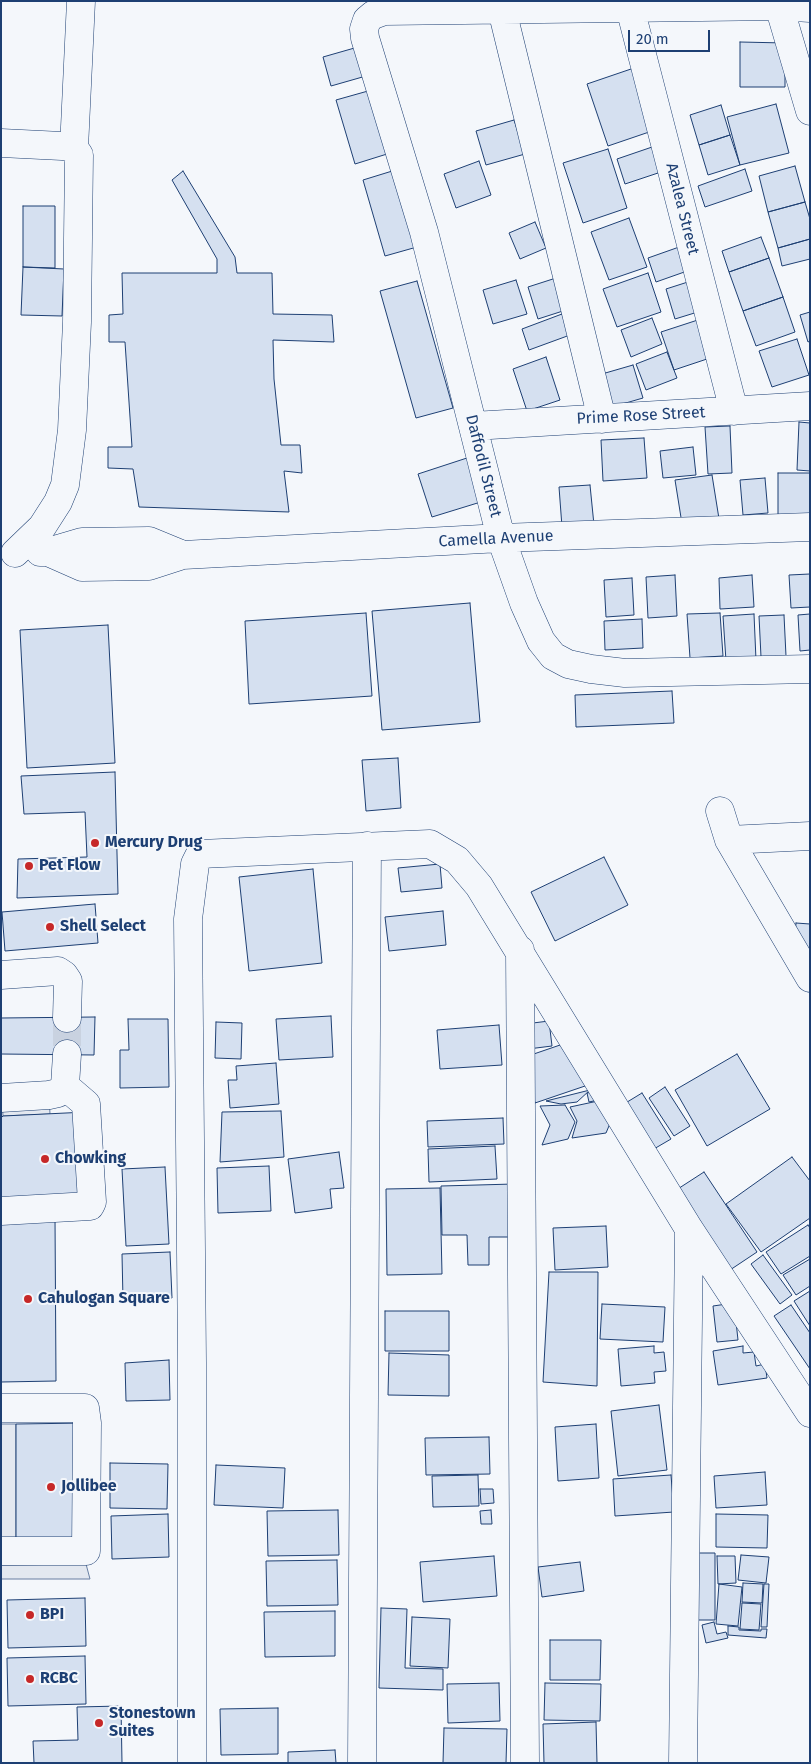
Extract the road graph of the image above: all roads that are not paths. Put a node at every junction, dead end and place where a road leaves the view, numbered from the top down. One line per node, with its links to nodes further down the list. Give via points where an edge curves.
1 (81, 1): 8 (street)
2 (779, 6): 3 (street); 4 (street); 6 (street)
3 (630, 8): 5 (street); 10 (street, Azalea Street)
4 (810, 8)
5 (502, 10): 11 (street); 12 (street, Daffodil Street, via 384,11 367,20 364,29 424,232)
6 (810, 111)
7 (1, 143): 8 (street)
8 (74, 148): 15 (street, via 79,155 78,322 72,430 65,485 42,526)
9 (810, 406): 10 (street, Prime Rose Street)
10 (734, 411): 11 (street, Prime Rose Street)
11 (602, 419): 12 (street, Prime Rose Street)
12 (473, 426): 14 (street, Daffodil Street)
13 (810, 528): 14 (street, Camella Avenue)
14 (501, 538): 15 (street, Camella Avenue, via 183,554 149,566 82,567 48,552); 16 (street, Daffodil Street, via 541,641 552,656 568,664 625,673)
15 (8, 554)
16 (810, 669)
17 (720, 811): 19 (street)
18 (810, 836): 19 (street)
19 (729, 840): 23 (street)
20 (367, 846): 21 (street, via 430,844 457,860 479,886); 33 (street, via 200,854 195,864 188,919); 34 (street)
21 (520, 950): 29 (street); 35 (street)
22 (1, 975): 24 (street, via 58,972 64,975 68,981)
23 (810, 978)
24 (67, 1018)
25 (67, 1054): 26 (street)
26 (65, 1086): 27 (street, via 58,1093 49,1095); 28 (street, via 86,1104 90,1206)
27 (1, 1098)
28 (1, 1210)
29 (689, 1229): 31 (street); 36 (street)
30 (1, 1408): 32 (street, via 85,1408 87,1422 86,1551)
31 (810, 1413)
32 (1, 1551)
33 (192, 1763)
34 (362, 1763)
35 (524, 1763)
36 (683, 1763)

